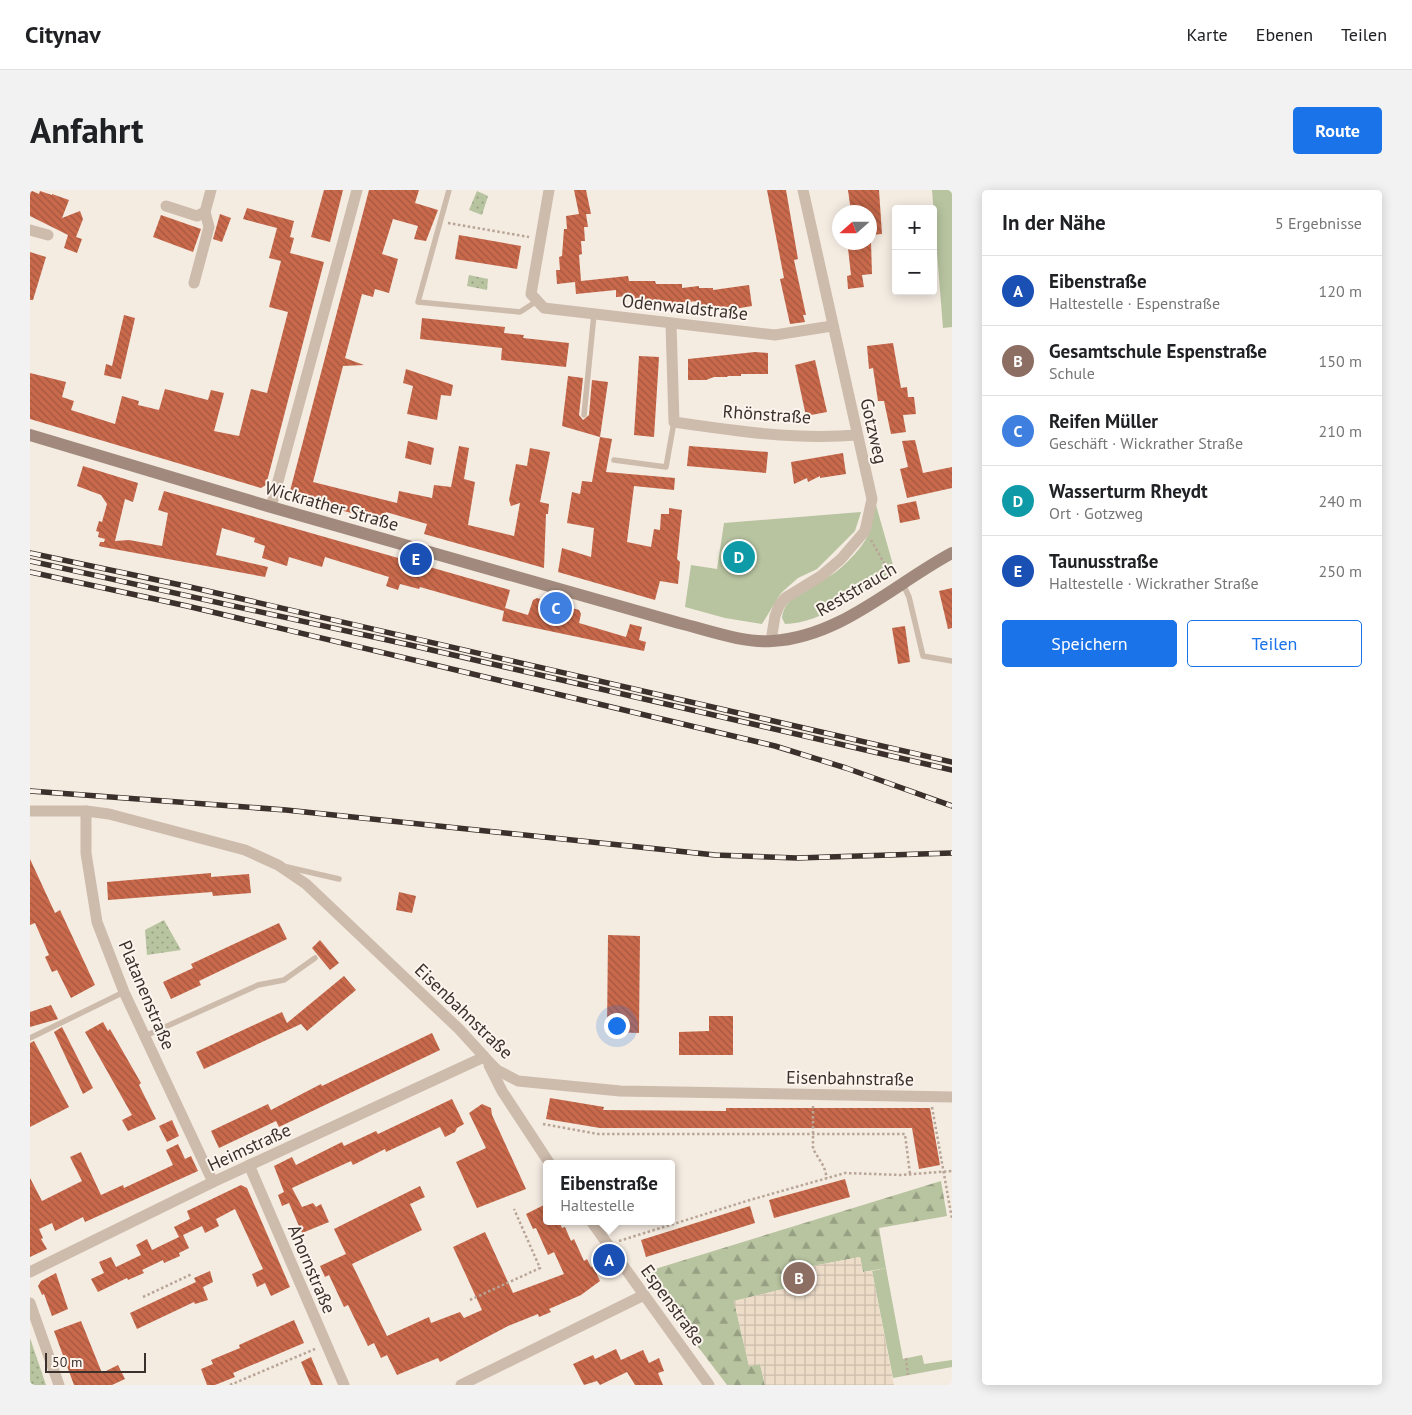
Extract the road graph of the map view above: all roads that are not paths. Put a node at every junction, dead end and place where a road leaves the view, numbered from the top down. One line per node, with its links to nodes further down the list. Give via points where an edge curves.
1 (211, 190): 7 (street)
2 (357, 190): 20 (street)
3 (449, 190): 11 (lane, via 418,302 520,312)
4 (549, 190): 11 (street, via 531,294)
5 (803, 190): 14 (street, Gotzweg)
6 (166, 206): 7 (street, via 197,216)
7 (205, 212): 10 (street, via 209,227)
8 (30, 230): 9 (street)
9 (48, 235)
10 (194, 283)
11 (537, 301): 12 (street, Odenwaldstraße, via 544,308)
12 (594, 314): 13 (street, Odenwaldstraße); 15 (lane)
13 (671, 324): 14 (street, Odenwaldstraße, via 775,334); 16 (street)
14 (832, 326): 17 (street, Gotzweg)
15 (584, 414)
16 (674, 422): 17 (street, Rhönstraße, via 744,432); 19 (lane, via 666,467)
17 (857, 434): 23 (street, Gotzweg, via 872,499 865,531 842,559 785,598 774,616)
18 (30, 435): 20 (main road, Wickrather Straße)
19 (614, 460)
20 (271, 508): 23 (main road, Wickrather Straße, via 679,623 747,639)
21 (952, 553): 22 (main road, Reststrauch)
22 (900, 585): 23 (main road, Reststrauch, via 834,626 800,637); 24 (lane, via 908,597 924,656)
23 (771, 641)
24 (952, 661)
25 (30, 811): 26 (street, Eisenbahnstraße)
26 (86, 811): 27 (street, Eisenbahnstraße, via 109,814 245,850); 30 (street, Platanenstraße, via 87,861 97,922)
27 (278, 865): 28 (lane); 33 (street, Eisenbahnstraße, via 306,884 459,1029)
28 (339, 879)
29 (315, 958): 31 (lane, via 284,980 258,985)
30 (124, 992): 31 (street, Platanenstraße); 32 (lane)
31 (144, 1036): 37 (street, Platanenstraße)
32 (30, 1038)
33 (484, 1057): 34 (street, Eisenbahnstraße, via 497,1070 518,1080 620,1091); 35 (street); 36 (street, Heimstraße)
34 (952, 1097)
35 (547, 1160)
36 (249, 1166): 37 (street, Heimstraße); 43 (street, Ahornstraße)
37 (213, 1182): 39 (street, Heimstraße)
38 (594, 1225): 40 (street, Espenstraße)
39 (30, 1272)
40 (644, 1295): 44 (street); 45 (street, Espenstraße)
41 (30, 1303): 42 (street)
42 (60, 1385)
43 (344, 1385)
44 (461, 1385)
45 (709, 1385)

